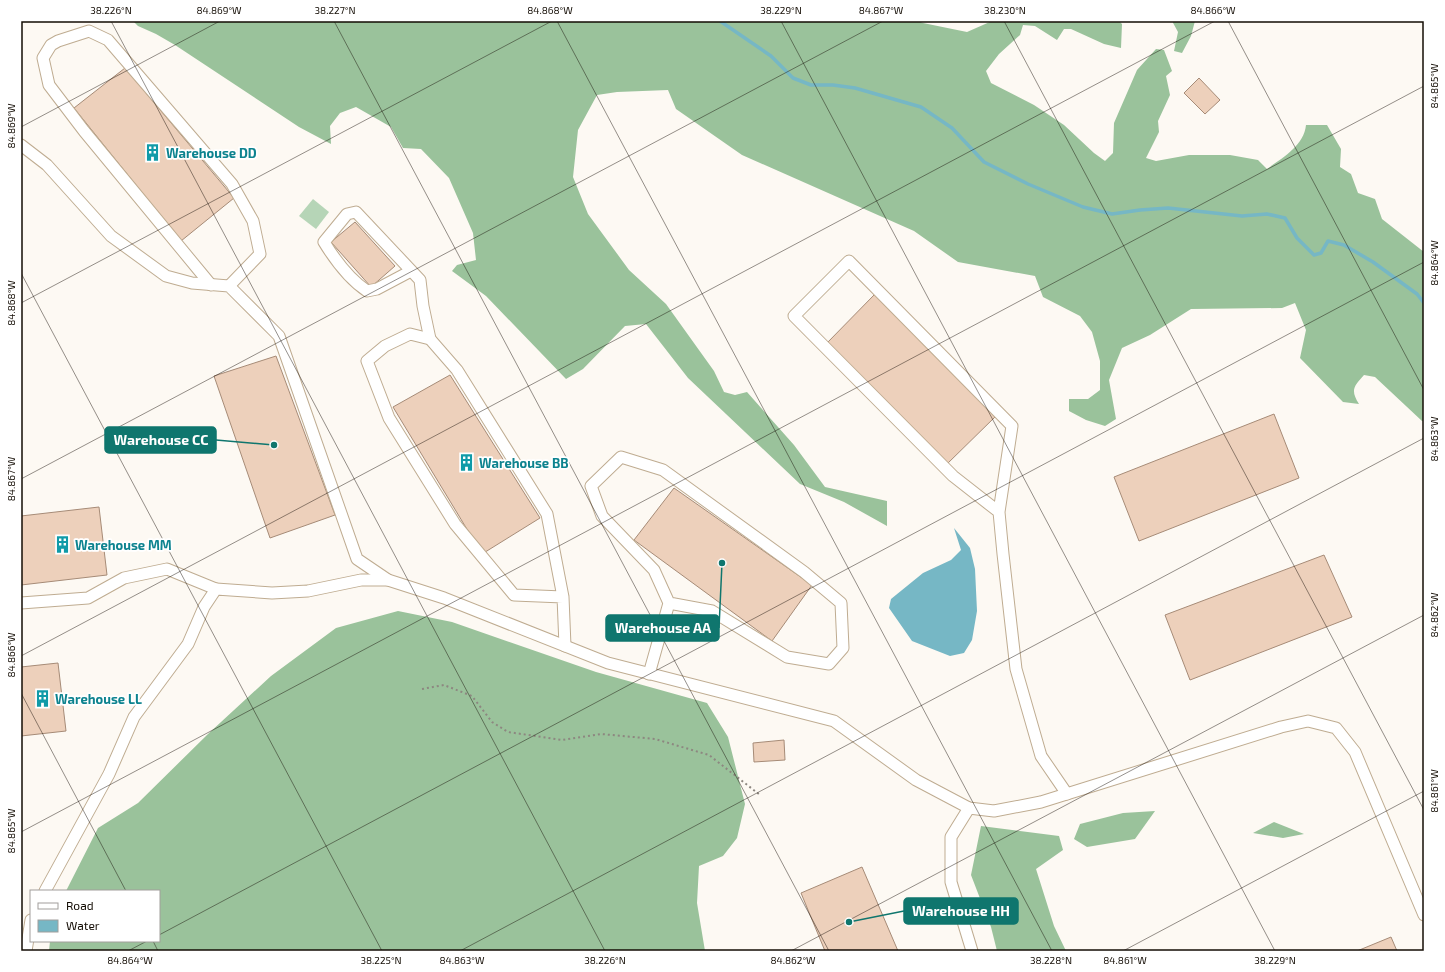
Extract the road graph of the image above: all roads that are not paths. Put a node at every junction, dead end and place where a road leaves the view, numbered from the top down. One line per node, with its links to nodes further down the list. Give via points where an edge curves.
1 (21, 146): 3 (lane, via 47,165 111,236 166,276)
2 (411, 271): 2 (lane, via 356,212 347,214 324,242 334,257 367,292); 5 (lane, via 420,280)
3 (211, 285): 4 (lane); 4 (lane, via 84,132 49,85 43,58 51,45 89,31 108,40 232,184 253,221 260,254)
4 (229, 286): 7 (lane, via 279,336 357,559)
5 (430, 339): 9 (lane, via 457,370 548,514); 9 (lane, via 410,334 384,346 367,361 389,418 455,524 514,595)
6 (999, 512): 6 (lane, via 1012,426 849,261 794,316 953,476); 14 (lane, via 1016,669 1041,756)
7 (388, 580): 8 (lane, via 361,580 308,590 272,593); 12 (lane, via 444,598)
8 (216, 589): 11 (lane, via 167,569 124,578 88,598); 16 (lane, via 204,607 188,644 134,717 109,774)
9 (563, 597): 12 (lane)
10 (669, 602): 10 (lane, via 654,570 602,516 591,486 622,457 663,470 804,572 841,603 843,648 829,664 787,657 712,611); 13 (lane)
11 (21, 603)
12 (565, 646): 13 (lane, via 608,663)
13 (649, 674): 15 (lane, via 834,721 916,780)
14 (1067, 794): 15 (lane, via 994,811); 17 (lane, via 1281,727 1308,721 1336,728 1355,752)
15 (969, 808): 20 (lane, via 951,837 951,882)
16 (46, 890)
17 (1424, 915)
18 (30, 926): 19 (lane)
19 (26, 951)
20 (972, 951)

